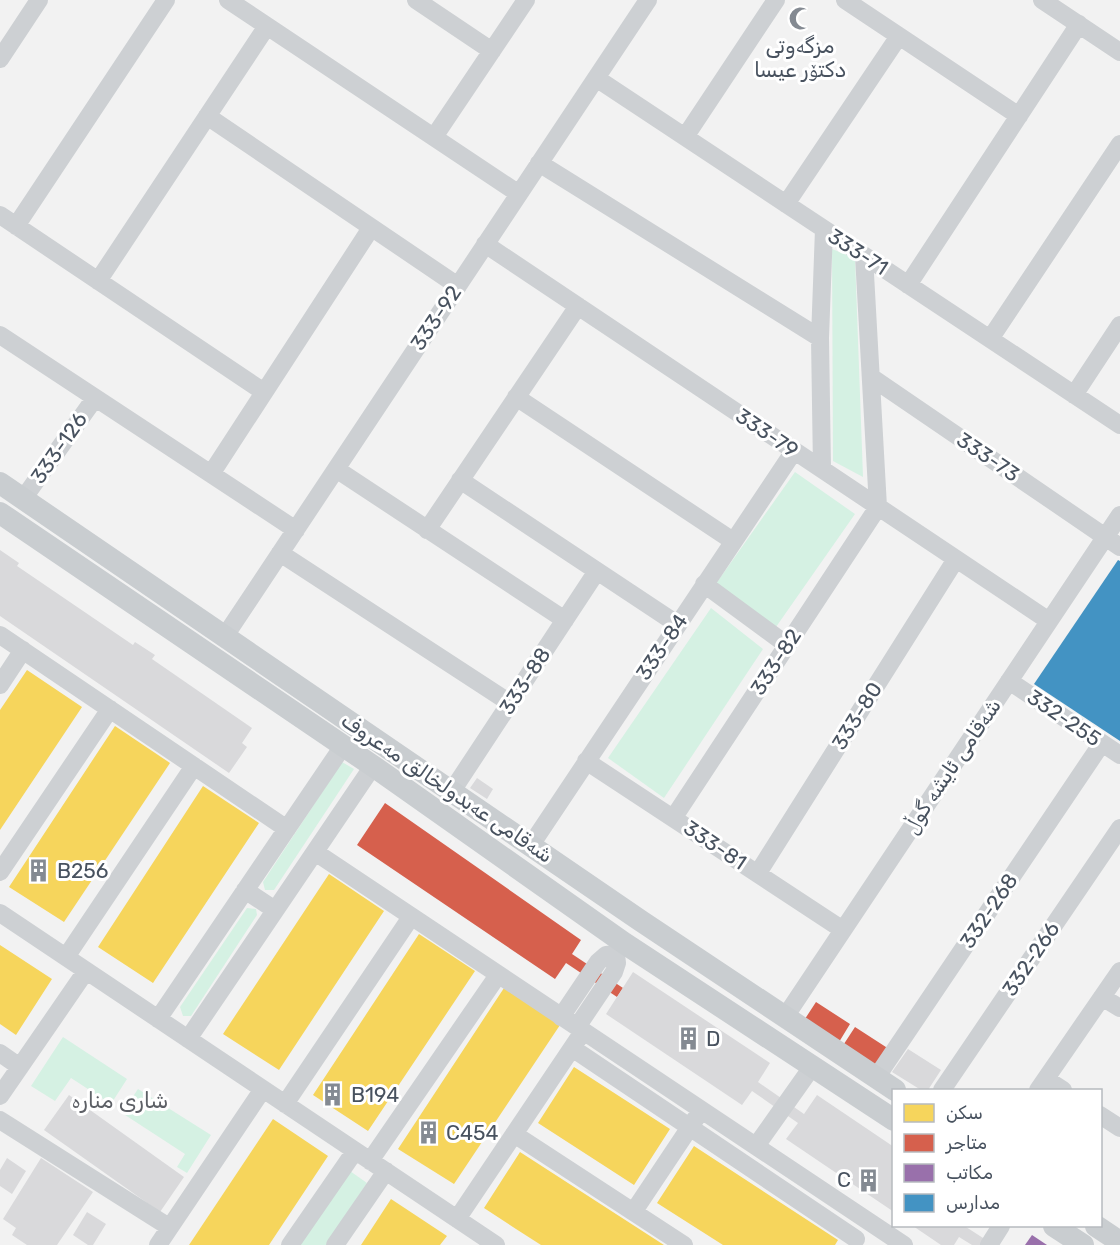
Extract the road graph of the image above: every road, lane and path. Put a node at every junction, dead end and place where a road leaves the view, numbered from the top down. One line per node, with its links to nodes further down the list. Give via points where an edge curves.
1 (39, 0): 15 (street)
2 (166, 0): 26 (street)
3 (228, 0): 11 (street)
4 (416, 0): 13 (street)
5 (526, 0): 13 (street)
6 (648, 0): 16 (street, 333-92)
7 (776, 0): 20 (street)
8 (845, 0): 12 (street)
9 (1042, 0): 10 (street)
10 (1072, 13): 14 (street); 18 (street)
11 (267, 26): 17 (street); 19 (street)
12 (899, 36): 18 (street); 24 (street)
13 (492, 51): 19 (street)
14 (1120, 52)
15 (0, 59)
16 (596, 78): 20 (street, 333-71); 22 (street, 333-92)
17 (207, 116): 27 (street); 31 (street)
18 (1019, 116): 32 (street)
19 (434, 137): 23 (street)
20 (685, 137): 24 (street, 333-71)
21 (1120, 144): 38 (street)
22 (539, 164): 23 (street, 333-92); 37 (street)
23 (519, 194): 29 (street, 333-92)
24 (786, 204): 28 (street, 333-71)
25 (0, 215): 26 (street)
26 (16, 226): 31 (street)
27 (371, 228): 33 (street); 40 (street)
28 (824, 229): 30 (street, 333-71); 37 (street)
29 (485, 244): 33 (street, 333-92); 34 (street, 333-79)
30 (864, 255): 32 (street, 333-71); 39 (street)
31 (98, 281): 40 (street)
32 (908, 285): 38 (street, 333-71)
33 (458, 286): 46 (street, 333-92)
34 (578, 306): 42 (street); 45 (street, 333-79)
35 (1120, 325): 41 (street)
36 (0, 335): 43 (street)
37 (820, 338): 47 (street)
38 (990, 339): 41 (street, 333-71)
39 (871, 377): 52 (street); 58 (street, 333-73)
40 (264, 392): 48 (street)
41 (1074, 395): 44 (street, 333-71)
42 (516, 397): 49 (street); 57 (street)
43 (95, 398): 48 (street); 51 (street, 333-126)
44 (1120, 425)
45 (794, 451): 47 (street, 333-79); 57 (street, 333-84)
46 (336, 469): 55 (street, 333-92); 56 (street)
47 (822, 469): 52 (street, 333-79)
48 (211, 474): 55 (street)
49 (460, 480): 56 (street); 63 (street)
50 (0, 483): 51 (main road, شەقامی عەبدولخالق مەعروف)
51 (23, 499): 59 (main road, شەقامی عەبدولخالق مەعروف)
52 (878, 507): 61 (street, 333-79); 70 (street, 333-82)
53 (0, 513): 62 (main road, شەقامی عەبدولخالق مەعروف)
54 (1120, 514): 58 (street, شەقامی ئایشە گوڵ)
55 (296, 530): 60 (street, 333-92)
56 (427, 530): 65 (street)
57 (733, 541): 64 (street, 333-84)
58 (1112, 542): 66 (street, شەقامی ئایشە گوڵ)
59 (96, 548): 62 (main road); 69 (main road, شەقامی عەبدولخالق مەعروف)
60 (280, 554): 69 (street, 333-92); 74 (street)
61 (956, 559): 66 (street, 333-79); 89 (street, 333-80)
62 (82, 569): 77 (main road, شەقامی عەبدولخالق مەعروف)
63 (597, 571): 65 (street, 333-88); 67 (street)
64 (704, 584): 67 (street, 333-84); 70 (street)
65 (565, 620): 74 (street, 333-88)
66 (1049, 621): 73 (street, شەقامی ئایشە گوڵ)
67 (677, 624): 79 (street, 333-84)
68 (0, 635): 71 (street)
69 (225, 636): 82 (main road, شەقامی عەبدولخالق مەعروف)
70 (787, 645): 83 (street, 333-82)
71 (22, 651): 72 (street); 75 (street)
72 (3, 674)
73 (1009, 681): 76 (street, 332-255); 95 (street, شەقامی ئایشە گوڵ)
74 (510, 703): 82 (street, 333-88)
75 (110, 709): 80 (street); 88 (street)
76 (1102, 743): 78 (street, 332-255); 112 (street, 332-268)
77 (343, 746): 81 (main road, شەقامی عەبدولخالق مەعروف); 85 (street)
78 (1120, 755)
79 (586, 761): 83 (street, 333-81); 86 (street, 333-84)
80 (194, 766): 85 (street); 97 (street)
81 (373, 766): 87 (street); 96 (main road, شەقامی عەبدولخالق مەعروف)
82 (452, 791): 86 (main road, شەقامی عەبدولخالق مەعروف)
83 (674, 817): 89 (street, 333-81)
84 (1120, 828): 115 (street, 332-266)
85 (287, 829): 90 (street)
86 (531, 845): 94 (main road, شەقامی عەبدولخالق مەعروف)
87 (315, 852): 91 (street); 93 (street)
88 (0, 872)
89 (758, 873): 95 (street, 333-81)
90 (246, 890): 91 (street); 105 (street)
91 (275, 910): 107 (street)
92 (0, 913): 97 (street)
93 (411, 917): 100 (street); 118 (street)
94 (641, 921): 96 (main road); 104 (main road, شەقامی عەبدولخالق مەعروف)
95 (843, 930): 104 (street, شەقامی ئایشە گوڵ)
96 (620, 948): 103 (street, via 598,962); 106 (street, via 614,972); 111 (main road, شەقامی عەبدولخالق مەعروف)
97 (66, 957): 98 (street)
98 (86, 971): 105 (street); 110 (street)
99 (1120, 971): 101 (street)
100 (498, 975): 103 (street); 127 (street)
101 (1102, 997): 102 (street); 113 (street)
102 (1120, 1008)
103 (561, 1017): 106 (street)
104 (785, 1017): 112 (main road, شەقامی عەبدولخالق مەعروف)
105 (158, 1019): 107 (street)
106 (580, 1029): 108 (street); 119 (street)
107 (188, 1039): 114 (street)
108 (572, 1048): 123 (street); 125 (street)
109 (0, 1053): 110 (street)
110 (20, 1067): 117 (street)
111 (812, 1067): 121 (main road, شەقامی عەبدولخالق مەعروف); 126 (street)
112 (885, 1084)
113 (1042, 1085): 116 (street)
114 (263, 1089): 118 (street); 132 (street)
115 (943, 1089)
116 (1059, 1089)
117 (0, 1096)
118 (285, 1104): 127 (street)
119 (701, 1110): 123 (street); 126 (street)
120 (1102, 1116): 124 (street)
121 (892, 1119)
122 (0, 1120): 132 (street)
123 (691, 1126): 129 (street); 137 (street)
124 (1120, 1128)
125 (514, 1134): 129 (street); 130 (street)
126 (756, 1146): 131 (street)
127 (363, 1156): 128 (street); 140 (street)
128 (386, 1172): 130 (street); 141 (street)
129 (634, 1211): 142 (street)
130 (457, 1219): 136 (street)
131 (868, 1221): 137 (street); 143 (street)
132 (169, 1227): 139 (street)
133 (1000, 1227): 144 (street)
134 (1056, 1227): 145 (main road)
135 (1098, 1227): 138 (main road)
136 (484, 1242)
137 (854, 1242)
138 (1120, 1242)
139 (158, 1245)
140 (290, 1245)
141 (336, 1245)
142 (684, 1245)
143 (904, 1245)
144 (988, 1245)
145 (1083, 1245)

